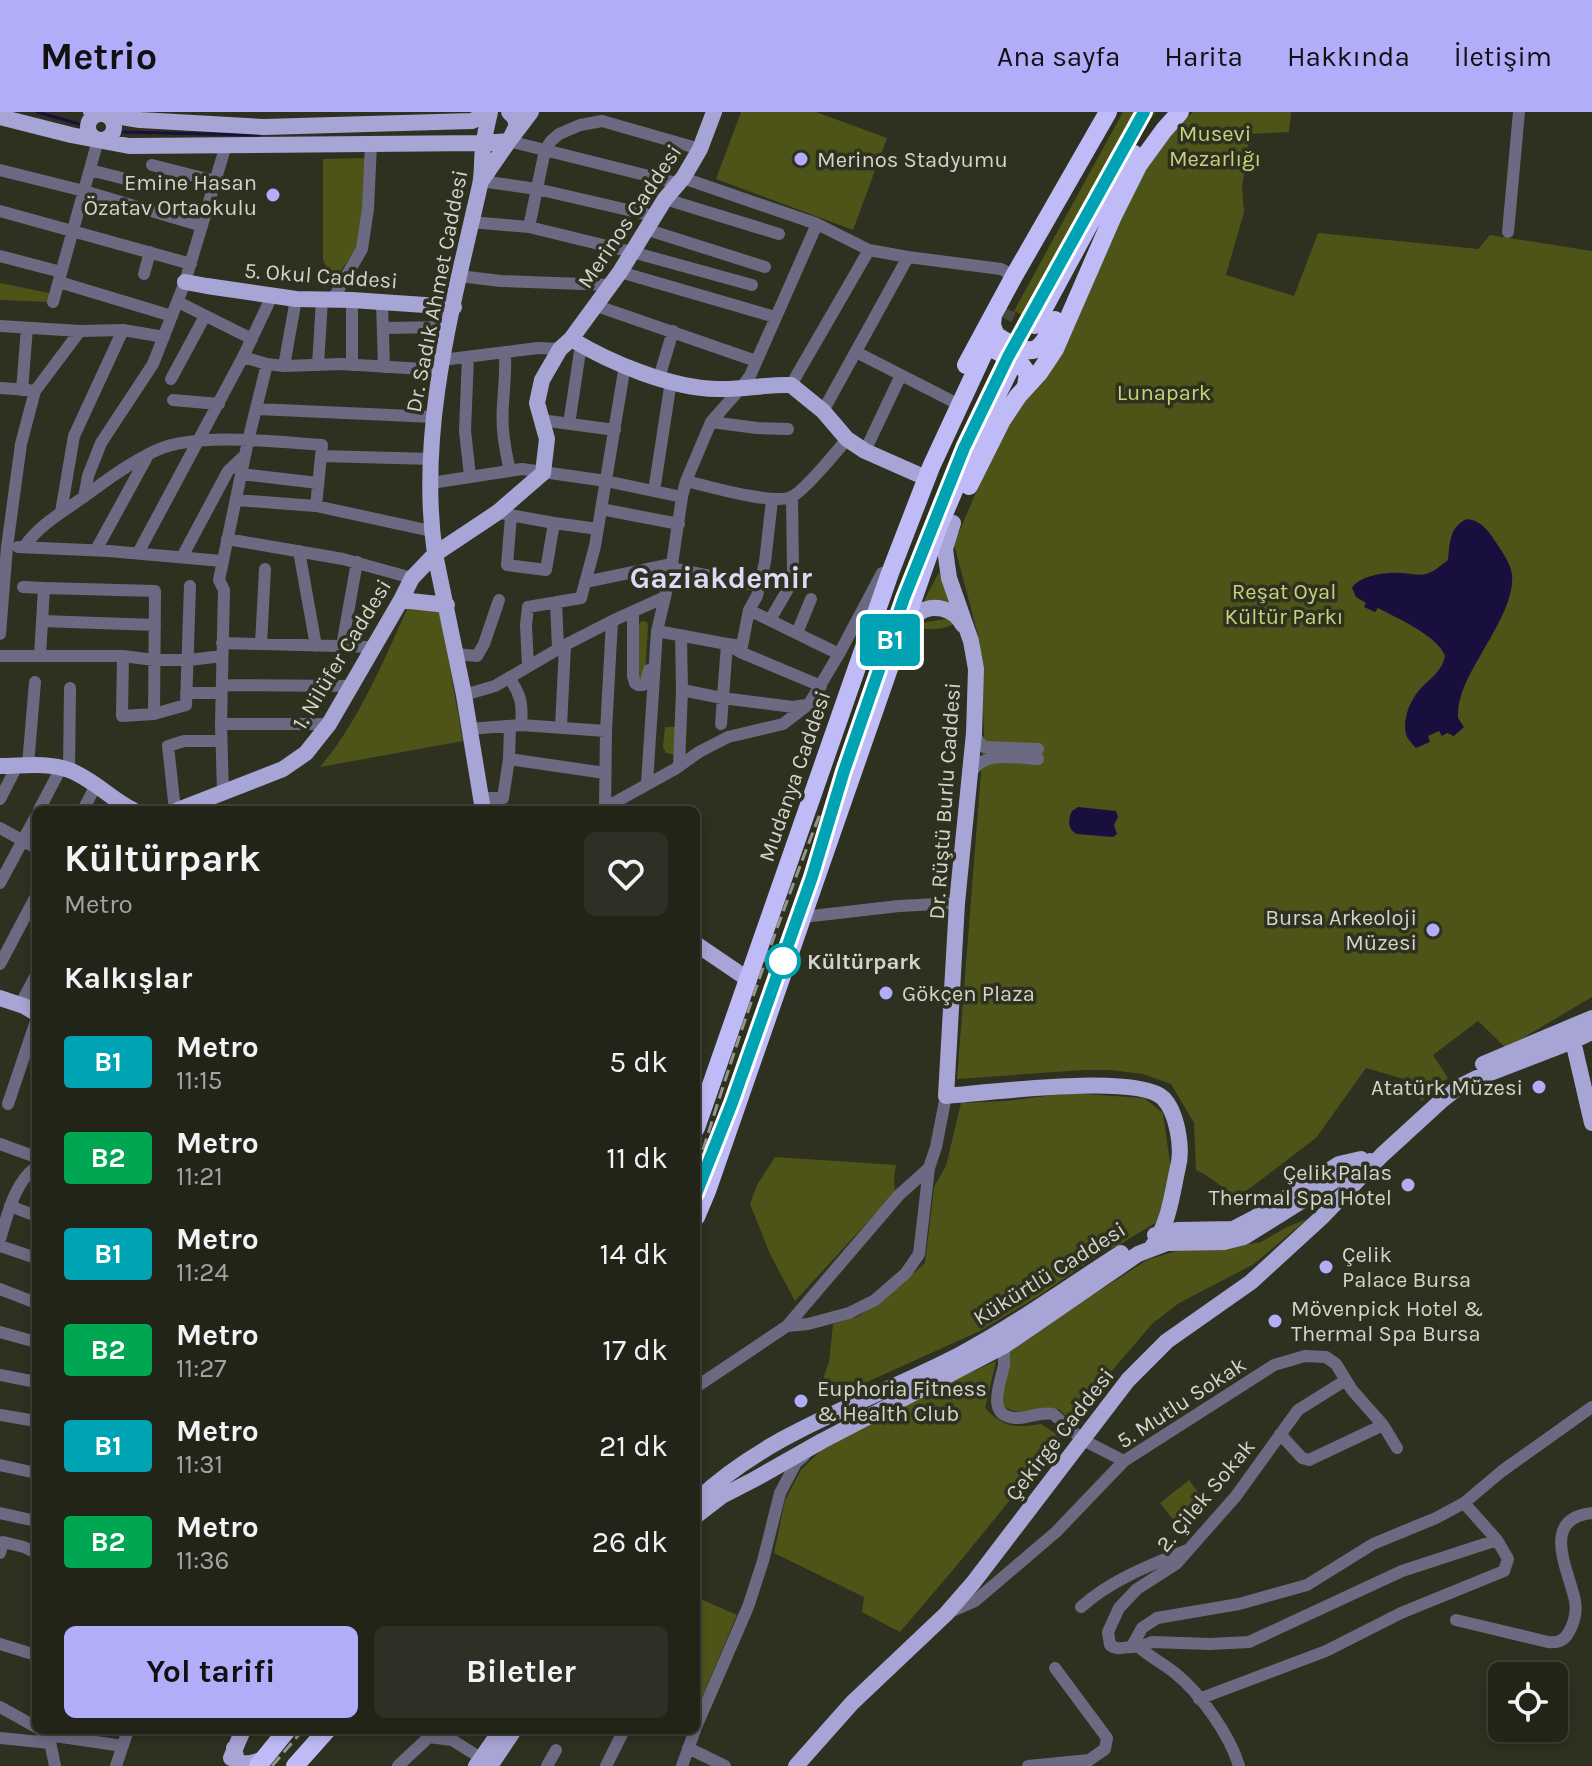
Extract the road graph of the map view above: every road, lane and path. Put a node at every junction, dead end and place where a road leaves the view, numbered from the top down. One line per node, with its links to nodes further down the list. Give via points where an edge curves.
1 (490, 112): 13 (main road, via 472,121); 21 (main road, Dr. Sadık Ahmet Caddesi)
2 (509, 112): 19 (main road, via 517,125)
3 (531, 112): 19 (main road)
4 (714, 112): 25 (main road, Merinos Caddesi)
5 (1108, 112): 57 (highway)
6 (1119, 112): 71 (highway)
7 (1166, 112): 75 (highway, via 1124,166)
8 (1180, 112): 27 (highway)
9 (1519, 112): 44 (street)
10 (96, 113): 11 (main road); 18 (main road, via 106,115 113,129)
11 (142, 116): 14 (main road)
12 (0, 117): 18 (main road)
13 (415, 117): 15 (main road)
14 (206, 118): 17 (main road)
15 (373, 118): 16 (main road)
16 (328, 119): 17 (main road)
17 (264, 120)
18 (98, 140): 24 (main road); 29 (street)
19 (509, 141): 21 (main road); 26 (street); 31 (main road)
20 (440, 143): 21 (main road); 22 (main road); 31 (main road, via 469,155)
21 (483, 143): 31 (main road, Dr. Sadık Ahmet Caddesi)
22 (371, 144): 23 (main road); 64 (street, via 362,249)
23 (226, 145): 24 (main road); 30 (street)
24 (169, 146): 30 (street, via 158,167)
25 (700, 149): 26 (street, via 602,121 559,134); 32 (main road, Merinos Caddesi)
26 (545, 150): 32 (street); 34 (street)
27 (1139, 164): 71 (highway, via 1042,345 1024,351 996,336 992,325); 104 (highway, via 1055,349)
28 (0, 170): 35 (street)
29 (90, 170): 33 (street); 35 (street)
30 (215, 181): 41 (street)
31 (481, 181): 34 (street); 38 (main road, Dr. Sadık Ahmet Caddesi)
32 (680, 181): 36 (main road, Merinos Caddesi); 40 (street)
33 (145, 184)
34 (537, 189): 39 (street); 42 (street)
35 (84, 191): 41 (street); 43 (street)
36 (665, 199): 39 (main road, Merinos Caddesi); 45 (street)
37 (0, 211): 43 (street)
38 (470, 222): 42 (street); 56 (main road, Dr. Sadık Ahmet Caddesi)
39 (649, 223): 48 (main road, Merinos Caddesi); 49 (street)
40 (817, 224): 46 (street); 74 (street)
41 (202, 226): 52 (street)
42 (529, 227): 48 (street)
43 (73, 230): 47 (street); 58 (street)
44 (1508, 232)
45 (779, 234)
46 (869, 250): 51 (street); 103 (street)
47 (150, 252): 52 (street); 55 (street)
48 (632, 252): 54 (street); 59 (main road, Merinos Caddesi)
49 (718, 252): 53 (street); 54 (street)
50 (0, 256): 58 (street)
51 (908, 257): 57 (street, via 1001,269); 87 (street)
52 (191, 264): 60 (street)
53 (765, 267)
54 (711, 273): 61 (street)
55 (144, 274)
56 (459, 276): 59 (street, via 501,281); 70 (main road, Dr. Sadık Ahmet Caddesi)
57 (1014, 276): 71 (highway)
58 (60, 277): 66 (street); 72 (street)
59 (615, 278): 69 (main road, Merinos Caddesi); 74 (street)
60 (185, 282): 62 (main road, 5. Okul Caddesi); 67 (street)
61 (752, 285)
62 (272, 296): 63 (main road, 5. Okul Caddesi); 84 (street)
63 (296, 299): 64 (main road, 5. Okul Caddesi); 97 (street)
64 (328, 299): 65 (main road, 5. Okul Caddesi); 93 (street)
65 (352, 300): 68 (main road, 5. Okul Caddesi); 94 (street)
66 (53, 302)
67 (178, 302): 72 (street); 73 (street)
68 (382, 302): 70 (main road, 5. Okul Caddesi); 79 (street)
69 (597, 306): 82 (street); 85 (main road, Merinos Caddesi)
70 (454, 307): 77 (main road, Dr. Sadık Ahmet Caddesi)
71 (1001, 312): 88 (highway)
72 (172, 316): 83 (street)
73 (205, 316): 84 (street); 101 (street)
74 (775, 317): 91 (street)
75 (1035, 325)
76 (0, 326): 78 (street)
77 (449, 327): 79 (street); 95 (main road, Dr. Sadık Ahmet Caddesi)
78 (27, 328): 81 (street); 107 (street)
79 (383, 328): 98 (street)
80 (123, 330): 81 (street); 83 (street); 144 (street, via 74,436)
81 (80, 331): 107 (street)
82 (673, 331): 91 (street); 102 (street)
83 (164, 337): 137 (street, via 153,364 101,443)
84 (252, 339): 89 (street)
85 (571, 344): 86 (street); 96 (main road); 114 (main road, Merinos Caddesi, via 542,380 537,403); 116 (street)
86 (505, 352): 90 (street); 127 (street, via 504,441)
87 (856, 352): 100 (street); 112 (street)
88 (978, 354): 104 (highway, via 986,346 1020,363 1028,374); 109 (highway); 209 (highway, Mudanya Caddesi)
89 (243, 357): 92 (street); 110 (street)
90 (468, 357): 95 (street); 131 (street, via 465,431)
91 (756, 361): 106 (street)
92 (267, 364): 97 (street); 111 (street)
93 (318, 365): 94 (street); 97 (street)
94 (352, 365): 98 (street)
95 (441, 365): 98 (street); 113 (main road, Dr. Sadık Ahmet Caddesi)
96 (625, 365): 102 (main road); 118 (street)
97 (284, 366)
98 (384, 367)
99 (1010, 369): 188 (highway, via 938,528)
100 (901, 375): 109 (street); 122 (street)
101 (171, 379)
102 (665, 379): 106 (main road); 136 (street)
103 (791, 385): 106 (main road); 112 (main road)
104 (1026, 386): 147 (highway, via 987,447)
105 (0, 388): 107 (street)
106 (740, 389): 115 (street)
107 (28, 390): 152 (street)
108 (173, 400): 110 (street)
109 (950, 400): 130 (highway)
110 (219, 404): 120 (street)
111 (257, 409): 113 (street); 121 (street)
112 (823, 411): 119 (main road)
113 (434, 417): 126 (main road, Dr. Sadık Ahmet Caddesi)
114 (541, 420): 116 (street); 128 (main road, Merinos Caddesi, via 547,439)
115 (711, 422): 117 (street); 133 (street)
116 (569, 424): 118 (street)
117 (788, 429)
118 (615, 430): 132 (street)
119 (847, 439): 122 (main road); 139 (street)
120 (200, 440): 121 (street); 123 (street); 156 (street)
121 (248, 441): 124 (street); 125 (street, via 322,445)
122 (865, 451): 130 (main road)
123 (148, 455): 137 (street); 154 (street)
124 (245, 455): 129 (street); 158 (street, via 228,471)
125 (321, 456): 126 (street); 134 (street)
126 (432, 459): 135 (main road, Dr. Sadık Ahmet Caddesi)
127 (510, 471): 128 (street); 131 (street)
128 (543, 473): 132 (street); 145 (main road, 1. Nilüfer Caddesi)
129 (241, 474): 134 (street); 140 (street)
130 (917, 474): 164 (highway)
131 (470, 476): 135 (street)
132 (606, 481): 136 (street); 143 (street)
133 (686, 481): 138 (street); 141 (street)
134 (318, 483): 142 (street)
135 (431, 483): 150 (main road, Dr. Sadık Ahmet Caddesi)
136 (654, 491): 138 (street)
137 (84, 497): 144 (street)
138 (682, 497): 148 (street)
139 (792, 497): 141 (street); 180 (street, via 793,570)
140 (236, 500): 142 (street); 151 (street)
141 (772, 500): 168 (street)
142 (316, 506): 150 (street)
143 (601, 509): 148 (street); 149 (street)
144 (61, 512): 153 (street)
145 (498, 516): 146 (street); 146 (street, via 507,565 546,570); 157 (main road, 1. Nilüfer Caddesi)
146 (554, 523): 149 (street)
147 (953, 523): 188 (highway); 189 (main road, Dr. Rüştü Burlu Caddesi, via 945,549 949,578)
148 (679, 524): 161 (street)
149 (598, 529): 166 (street)
150 (431, 531): 157 (main road, Dr. Sadık Ahmet Caddesi)
151 (227, 539): 155 (street); 159 (street)
152 (2, 546): 153 (street); 162 (street)
153 (24, 547): 154 (street)
154 (96, 550): 156 (street)
155 (299, 551): 160 (street); 192 (street)
156 (138, 553): 158 (street)
157 (435, 554): 165 (main road, 1. Nilüfer Caddesi); 176 (main road, Dr. Sadık Ahmet Caddesi)
158 (182, 557): 159 (street)
159 (222, 561): 196 (street)
160 (357, 562): 165 (street); 193 (street)
161 (672, 566): 166 (street); 168 (street); 174 (street)
162 (2, 568): 179 (street)
163 (265, 569): 190 (street)
164 (882, 573): 198 (street); 209 (highway)
165 (412, 578): 172 (main road, 1. Nilüfer Caddesi)
166 (585, 582): 175 (street, via 581,598)
167 (190, 586): 203 (street)
168 (759, 586): 177 (street)
169 (23, 587): 170 (street)
170 (44, 588): 181 (street); 183 (street, via 155,591)
171 (811, 599): 185 (street)
172 (401, 600): 176 (main road); 194 (main road, 1. Nilüfer Caddesi)
173 (499, 600): 197 (street, via 477,656)
174 (659, 600): 178 (street); 178 (street, via 643,685 633,676); 184 (street)
175 (556, 602): 195 (street); 204 (street, via 528,607)
176 (447, 605): 197 (main road, Dr. Sadık Ahmet Caddesi)
177 (749, 610): 180 (street); 191 (street, via 742,646)
178 (633, 612): 182 (street)
179 (1, 618): 186 (street)
180 (770, 620): 185 (street)
181 (42, 621): 183 (street); 200 (street)
182 (612, 621): 195 (street); 224 (street)
183 (155, 625): 202 (street)
184 (657, 631): 187 (street); 233 (street)
185 (797, 633): 198 (street)
186 (0, 634)
187 (681, 636): 191 (street); 212 (street)
188 (901, 638): 189 (main road, via 915,616 940,609 959,617); 252 (highway)
189 (971, 641): 225 (main road, Dr. Rüştü Burlu Caddesi, via 976,669)
190 (261, 644): 192 (street); 196 (street)
191 (727, 644): 208 (street); 214 (street)
192 (316, 646): 193 (street)
193 (342, 646): 194 (street)
194 (374, 647): 207 (main road, 1. Nilüfer Caddesi)
195 (561, 647): 204 (street); 222 (street)
196 (222, 650): 203 (street); 211 (street)
197 (456, 654): 213 (main road, Dr. Sadık Ahmet Caddesi)
198 (839, 654): 208 (street)
199 (0, 656): 200 (street)
200 (40, 656): 201 (street)
201 (123, 656): 202 (street); 217 (street, via 122,716)
202 (154, 660): 203 (street); 217 (street)
203 (189, 660): 215 (street)
204 (528, 666): 205 (street)
205 (509, 678): 213 (street); 221 (street, via 519,691 522,710)
206 (35, 682): 228 (street)
207 (351, 686): 211 (street); 219 (main road, 1. Nilüfer Caddesi)
208 (821, 686): 216 (street)
209 (850, 687): 255 (highway, Mudanya Caddesi)
210 (70, 688): 230 (street)
211 (221, 689): 215 (street); 218 (street)
212 (682, 690): 214 (street); 229 (street)
213 (464, 695): 223 (main road, Dr. Sadık Ahmet Caddesi)
214 (722, 698): 216 (street, via 793,707); 220 (street)
215 (186, 699): 217 (street)
216 (809, 704): 229 (street, via 783,724 728,737)
217 (154, 714)
218 (221, 724): 219 (street); 226 (street)
219 (329, 724): 235 (main road, 1. Nilüfer Caddesi, via 306,753 283,769)
220 (721, 724)
221 (516, 726): 222 (street); 223 (street); 227 (street)
222 (561, 727): 224 (street)
223 (469, 729): 237 (main road, Dr. Sadık Ahmet Caddesi)
224 (606, 731): 231 (street)
225 (974, 733): 232 (main road, Dr. Rüştü Burlu Caddesi); 232 (street, via 984,747 1038,754 982,760)
226 (221, 741): 235 (street); 241 (street, via 168,746)
227 (509, 759): 231 (street); 237 (street, via 503,798)
228 (15, 766): 230 (main road); 236 (street)
229 (679, 766): 233 (street)
230 (65, 769): 234 (main road); 238 (street)
231 (605, 773): 243 (street)
232 (970, 776): 250 (main road, Dr. Rüştü Burlu Caddesi)
233 (647, 783): 244 (street)
234 (96, 785): 239 (street); 240 (main road)
235 (223, 792): 242 (main road, 1. Nilüfer Caddesi)
236 (0, 799)
237 (482, 804)
238 (42, 806)
239 (85, 806)
240 (124, 806)
241 (176, 806)
242 (187, 806)
243 (603, 806)
244 (608, 806)
245 (32, 824): 247 (street)
246 (0, 828): 247 (street)
247 (23, 841): 248 (street); 249 (street)
248 (32, 846)
249 (0, 883)
250 (957, 903): 252 (street); 263 (main road, Dr. Rüştü Burlu Caddesi)
251 (32, 904): 254 (street)
252 (803, 917): 274 (highway)
253 (700, 947): 255 (main road)
254 (0, 964)
255 (749, 980): 265 (highway, Mudanya Caddesi)
256 (32, 982): 258 (street)
257 (0, 998): 258 (main road)
258 (20, 1005): 259 (main road)
259 (32, 1011)
260 (1590, 1024): 262 (main road, via 1573,1035); 268 (main road, Çekirge Caddesi, via 1456,1077)
261 (32, 1033): 264 (street)
262 (1573, 1041): 266 (main road); 268 (main road, Çekirge Caddesi, via 1459,1087)
263 (946, 1092): 270 (street, Dr. Rüştü Burlu Caddesi); 277 (main road, via 1108,1075 1160,1085 1181,1110 1189,1141 1190,1159)
264 (8, 1104)
265 (700, 1117)
266 (1592, 1123)
267 (0, 1144): 269 (street)
268 (1382, 1155): 277 (main road, Kükürtlü Caddesi, via 1339,1164 1233,1229); 295 (main road, Çekirge Caddesi, via 1251,1282 1158,1349)
269 (32, 1156)
270 (929, 1168): 282 (street, via 899,1195); 282 (street, Dr. Rüştü Burlu Caddesi, via 919,1254 906,1273 875,1300 849,1313)
271 (32, 1173): 273 (street)
272 (0, 1192): 273 (street)
273 (13, 1201): 275 (street); 276 (street)
274 (700, 1208)
275 (32, 1213)
276 (1, 1233)
277 (1170, 1238): 285 (main road, Kükürtlü Caddesi, via 1138,1254); 303 (main road, Kükürtlü Caddesi, via 1136,1243 960,1354 759,1452)
278 (0, 1246): 279 (street)
279 (32, 1257)
280 (0, 1289): 281 (street)
281 (32, 1301)
282 (787, 1326): 289 (street)
283 (0, 1332): 284 (street)
284 (32, 1341)
285 (1004, 1346): 295 (street, via 999,1410 1015,1418 1053,1414); 296 (main road, Kükürtlü Caddesi)
286 (0, 1375): 288 (street)
287 (1346, 1380): 293 (street, 5. Mutlu Sokak); 294 (street, 2. Çilek Sokak, via 1298,1410); 298 (street, 5. Mutlu Sokak, via 1326,1357 1305,1356 1274,1365)
288 (32, 1381)
289 (700, 1384)
290 (1592, 1407): 304 (street)
291 (0, 1415): 292 (street)
292 (32, 1420)
293 (1383, 1425): 294 (street, via 1309,1460); 297 (street, 5. Mutlu Sokak)
294 (1280, 1434): 311 (street, 2. Çilek Sokak)
295 (1078, 1437): 298 (street); 314 (main road, Çekirge Caddesi)
296 (822, 1441): 301 (main road, Kükürtlü Caddesi); 302 (street, via 796,1463)
297 (1397, 1448)
298 (1124, 1461): 314 (street, 5. Mutlu Sokak, via 1044,1542 975,1601)
299 (0, 1465): 300 (street)
300 (32, 1472)
301 (755, 1479): 302 (street, via 768,1479); 306 (main road, Kükürtlü Caddesi)
302 (780, 1493): 322 (street, via 748,1607)
303 (700, 1497)
304 (1464, 1503): 309 (street); 317 (street, via 1373,1544 1307,1585 1157,1618 1142,1628)
305 (0, 1513): 308 (street)
306 (700, 1513)
307 (1592, 1513): 315 (street, via 1569,1521 1561,1532 1575,1604 1574,1624 1565,1639 1548,1642)
308 (32, 1520)
309 (1497, 1540): 317 (street, via 1402,1571 1249,1642 1152,1642); 320 (street, via 1508,1559 1504,1571 1326,1651)
310 (2, 1548): 312 (street)
311 (1190, 1549): 313 (street, via 1134,1572); 317 (street, 2. Çilek Sokak, via 1119,1608 1108,1632 1110,1645)
312 (32, 1551)
313 (1081, 1607)
314 (946, 1614): 352 (main road, Çekirge Caddesi, via 852,1703)
315 (1456, 1620)
316 (0, 1644): 318 (street)
317 (1135, 1647): 320 (street, 2. Çilek Sokak, via 1176,1674)
318 (32, 1654)
319 (1055, 1668): 342 (street, via 1107,1738 1105,1749)
320 (1199, 1699): 354 (street, 2. Çilek Sokak, via 1220,1724)
321 (0, 1707): 323 (street)
322 (700, 1717)
323 (32, 1725)
324 (36, 1734): 335 (street)
325 (45, 1734): 343 (street)
326 (51, 1734): 336 (street)
327 (127, 1734): 336 (street)
328 (241, 1734): 337 (main road)
329 (284, 1734): 340 (highway)
330 (323, 1734): 346 (highway)
331 (499, 1734): 341 (main road)
332 (510, 1734): 341 (main road)
333 (622, 1734): 349 (street)
334 (693, 1734): 338 (street)
335 (0, 1738)
336 (123, 1746): 344 (street)
337 (234, 1748): 340 (main road, via 237,1761); 345 (main road)
338 (688, 1748): 350 (street); 351 (street)
339 (556, 1750): 348 (street)
340 (261, 1762)
341 (482, 1763): 347 (street, via 452,1740 429,1737)
342 (1087, 1763): 353 (street)
343 (55, 1766)
344 (116, 1766)
345 (229, 1766)
346 (295, 1766)
347 (398, 1766)
348 (547, 1766)
349 (606, 1766)
350 (682, 1766)
351 (725, 1766)
352 (796, 1766)
353 (1028, 1766)
354 (1239, 1766)

